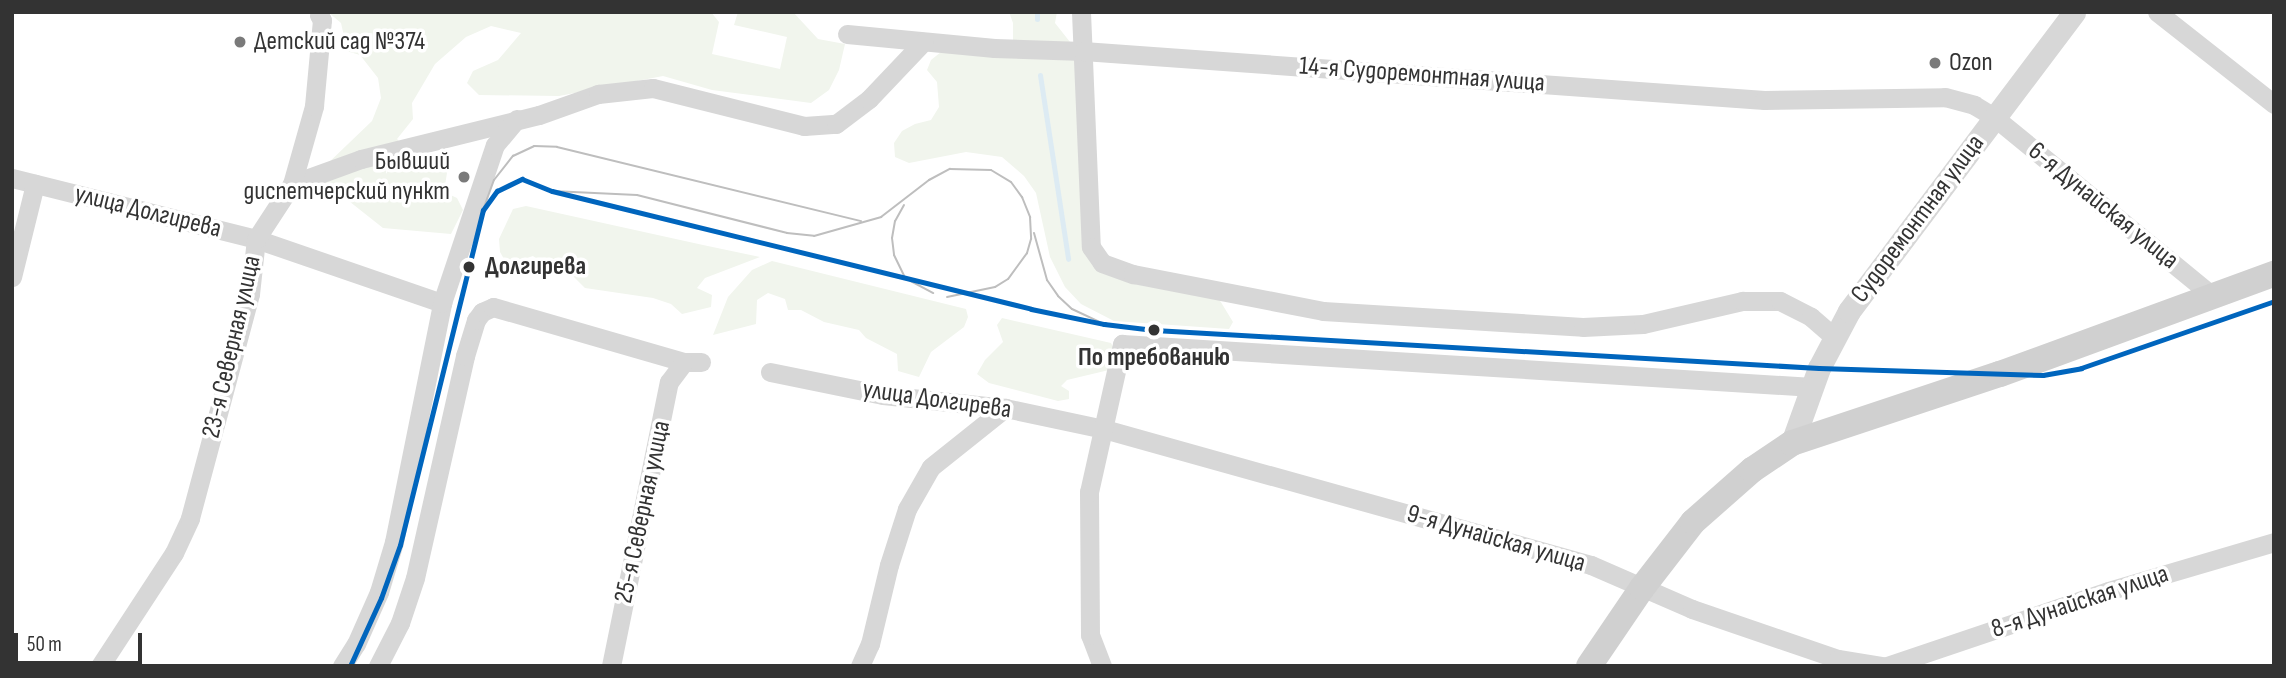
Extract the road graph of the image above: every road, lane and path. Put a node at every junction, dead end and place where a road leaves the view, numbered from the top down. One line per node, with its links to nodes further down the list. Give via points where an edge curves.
1 (1081, 12): 7 (street)
2 (2074, 12): 9 (street, Судоремонтная улица)
3 (2157, 12): 8 (street)
4 (319, 15): 13 (street, 23-я Северная улица, via 314,106)
5 (847, 34): 6 (street, 14-я Судоремонтная улица)
6 (923, 41): 7 (street, 14-я Судоремонтная улица); 10 (street, via 869,99 836,124 804,126 653,88 598,94)
7 (1083, 51): 9 (street, 14-я Судоремонтная улица, via 1764,100 1945,96); 19 (street, via 1091,247 1102,263 1133,274 1323,311 1569,326 1643,324 1742,301 1780,301 1811,317)
8 (2274, 104)
9 (1994, 117): 17 (street, 6-я Дунайская улица); 19 (street, Судоремонтная улица)
10 (517, 119): 13 (street, via 361,159); 18 (street, via 495,145)
11 (12, 178): 12 (street, улица Долгирева)
12 (35, 184): 14 (street, улица Долгирева); 16 (street)
13 (292, 184): 14 (street, 23-я Северная улица)
14 (256, 239): 18 (street, улица Долгирева); 27 (street, 23-я Северная улица, via 250,294 190,518 174,553)
15 (2274, 274): 17 (main road)
16 (12, 277)
17 (2213, 296): 24 (main road)
18 (442, 303): 28 (street, via 394,542 379,592)
19 (1833, 336): 21 (street, Судоремонтная улица)
20 (771, 372): 22 (street, улица Долгирева, via 883,395)
21 (1812, 387): 23 (street, via 1122,344); 24 (street, Судоремонтная улица)
22 (1004, 408): 23 (street, улица Долгирева); 31 (street, via 931,467 907,509)
23 (1104, 429): 26 (street, 9-я Дунайская улица, via 1591,565); 32 (street, via 1089,492 1087,565 1090,635)
24 (1792, 443): 26 (main road, via 1721,495 1693,522)
25 (2274, 542): 34 (street, 8-я Дунайская улица, via 2108,591)
26 (1642, 588): 33 (main road); 34 (street, 9-я Дунайская улица, via 1838,659)
27 (100, 666)
28 (342, 666)
29 (378, 666): 30 (street, 25-я Северная улица, via 400,623 415,578 476,320 493,307 692,362 669,382)
30 (611, 666)
31 (860, 666)
32 (1102, 666)
33 (1589, 666)
34 (1884, 666)

